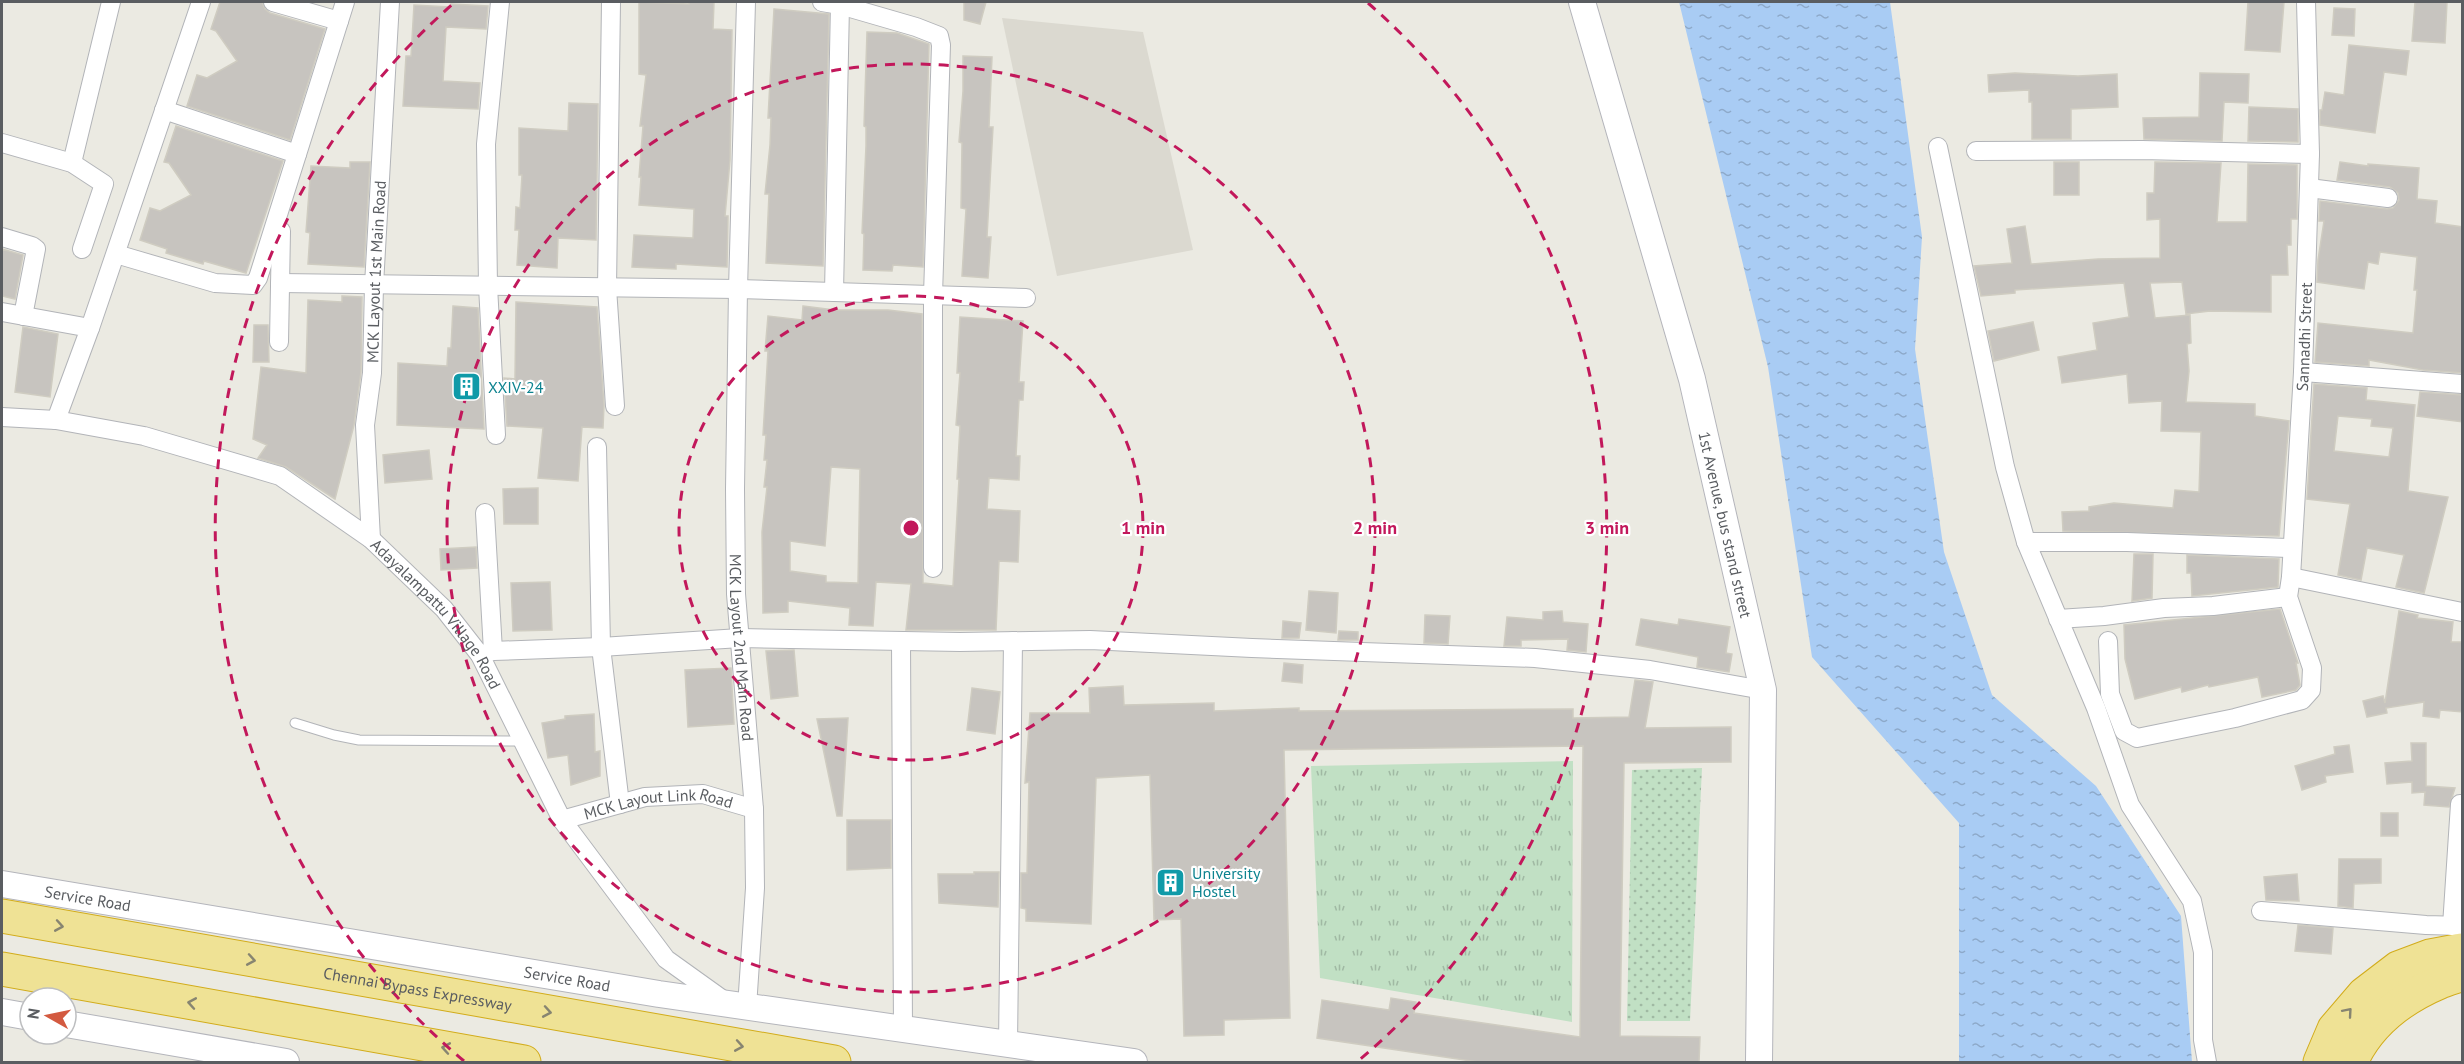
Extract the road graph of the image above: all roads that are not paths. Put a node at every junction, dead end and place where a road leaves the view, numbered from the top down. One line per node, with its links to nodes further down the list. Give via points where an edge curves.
1 (111, 2): 19 (street)
2 (201, 2): 13 (street)
3 (273, 2): 12 (street)
4 (345, 2): 12 (street)
5 (390, 2): 27 (street, MCK Layout 1st Main Road)
6 (500, 2): 28 (street, via 486,144)
7 (611, 2): 29 (street)
8 (746, 2): 30 (street, MCK Layout 2nd Main Road)
9 (1581, 2): 60 (street, 1st Avenue, bus stand street, via 1692,379)
10 (2306, 2): 18 (street, Sannadhi Street)
11 (831, 3): 31 (street); 32 (street, via 939,36)
12 (339, 21): 17 (street)
13 (164, 110): 17 (street); 25 (street)
14 (2, 143): 19 (street)
15 (1938, 147): 47 (street, via 2005,467)
16 (1976, 151): 18 (street)
17 (297, 154): 25 (street, via 253,285 215,283)
18 (2310, 154): 20 (street, Sannadhi Street)
19 (72, 163): 24 (street, via 104,184)
20 (2309, 188): 21 (street); 38 (street, Sannadhi Street)
21 (2388, 198)
22 (281, 231): 26 (street)
23 (2, 237): 35 (street, via 36,249)
24 (82, 249)
25 (116, 254): 36 (street)
26 (280, 283): 27 (street); 37 (street)
27 (374, 285): 28 (street); 46 (street, MCK Layout 1st Main Road, via 372,373 365,425)
28 (488, 286): 29 (street); 43 (street)
29 (607, 288): 30 (street); 40 (street)
30 (738, 289): 31 (street); 54 (street, MCK Layout 2nd Main Road, via 735,527)
31 (834, 292): 32 (street)
32 (933, 295): 33 (street); 49 (street)
33 (1026, 298)
34 (2, 312): 35 (street)
35 (23, 316): 36 (street)
36 (90, 328): 42 (street)
37 (279, 342)
38 (2303, 372): 39 (street); 48 (street, Sannadhi Street)
39 (2463, 384)
40 (615, 406)
41 (2, 417): 42 (street, Adayalampattu Village Road)
42 (56, 420): 46 (street, Adayalampattu Village Road, via 144,436 280,476)
43 (496, 435)
44 (597, 447): 58 (street)
45 (485, 513): 59 (street)
46 (371, 539): 59 (street, Adayalampattu Village Road)
47 (2026, 542): 48 (street); 53 (street)
48 (2291, 548): 50 (street, Sannadhi Street)
49 (933, 568)
50 (2291, 577): 51 (street, Sannadhi Street); 52 (street)
51 (2288, 597): 53 (street); 57 (street, Sannadhi Street, via 2312,668 2311,690 2302,700 2235,718 2137,738 2124,731 2110,694)
52 (2463, 612)
53 (2058, 619): 84 (street, via 2096,708 2130,805 2192,902 2203,952 2203,1040)
54 (740, 638): 55 (street); 58 (street); 65 (street, MCK Layout 2nd Main Road)
55 (901, 641): 56 (street); 77 (street)
56 (1013, 641): 60 (street, via 1090,640 1535,658 1650,670); 78 (street)
57 (2108, 641)
58 (601, 647): 59 (street); 63 (street)
59 (486, 653): 62 (street, Adayalampattu Village Road)
60 (1763, 690): 83 (street, 1st Avenue, bus stand street)
61 (295, 723): 62 (lane, via 359,740)
62 (521, 741): 66 (street, Adayalampattu Village Road)
63 (620, 804): 65 (street, MCK Layout Link Road, via 645,797 703,794); 66 (street, MCK Layout Link Road)
64 (2460, 804): 70 (street)
65 (754, 809): 73 (street, MCK Layout 2nd Main Road, via 755,888)
66 (562, 820): 73 (street, Adayalampattu Village Road, via 666,959)
67 (2, 884): 73 (street, Service Road)
68 (2260, 911): 70 (street)
69 (2, 916): 81 (highway, Chennai Bypass Expressway, one-way to 81)
70 (2459, 934): 85 (highway, one-way to 70, via 2334,1029 2364,994 2398,968 2430,956)
71 (2, 969): 80 (highway, one-way to 71)
72 (2463, 975): 86 (highway, via 2400,1002 2373,1029)
73 (738, 1006): 77 (street, Service Road)
74 (2, 1012): 75 (street)
75 (18, 1015)
76 (78, 1026): 79 (street)
77 (903, 1029): 78 (street, Service Road)
78 (1008, 1044): 82 (street, Service Road)
79 (286, 1062)
80 (524, 1062)
81 (834, 1062)
82 (1134, 1062)
83 (1759, 1062)
84 (2207, 1062)
85 (2320, 1062)
86 (2351, 1062)

